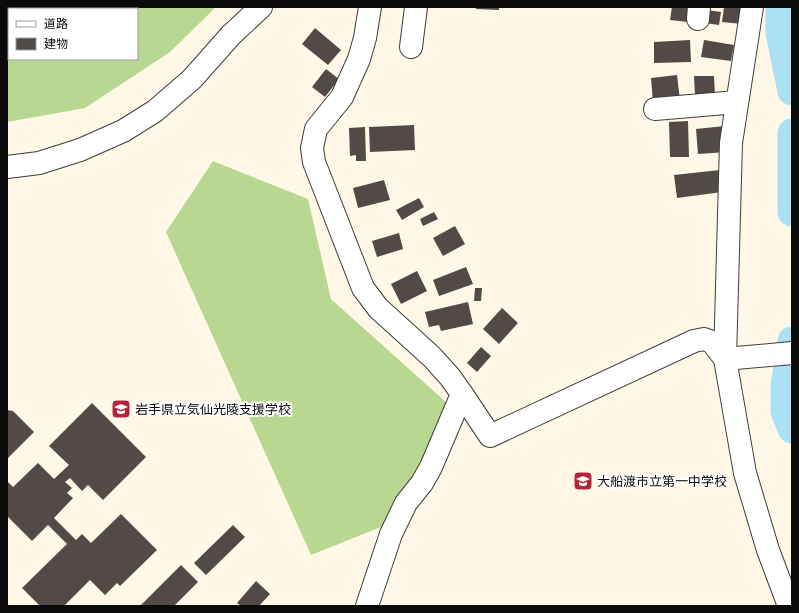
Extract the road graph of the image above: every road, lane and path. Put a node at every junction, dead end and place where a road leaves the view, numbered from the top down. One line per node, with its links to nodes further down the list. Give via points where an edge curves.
1 (261, 7): 8 (street, via 231,35 192,79 130,127 80,150 39,163)
2 (370, 7): 11 (street, via 360,59 342,97 316,129 312,148 314,162 363,288 378,308 432,357)
3 (416, 7): 5 (street)
4 (752, 7): 6 (street)
5 (411, 47)
6 (737, 102): 7 (street); 10 (street, via 731,143)
7 (655, 109)
8 (7, 168)
9 (792, 353): 10 (street)
10 (732, 358): 11 (street, via 712,342 704,339 694,342 490,436); 13 (street, via 745,473 768,550)
11 (462, 394): 12 (street, via 431,467 406,504 391,534)
12 (367, 606)
13 (789, 606)

